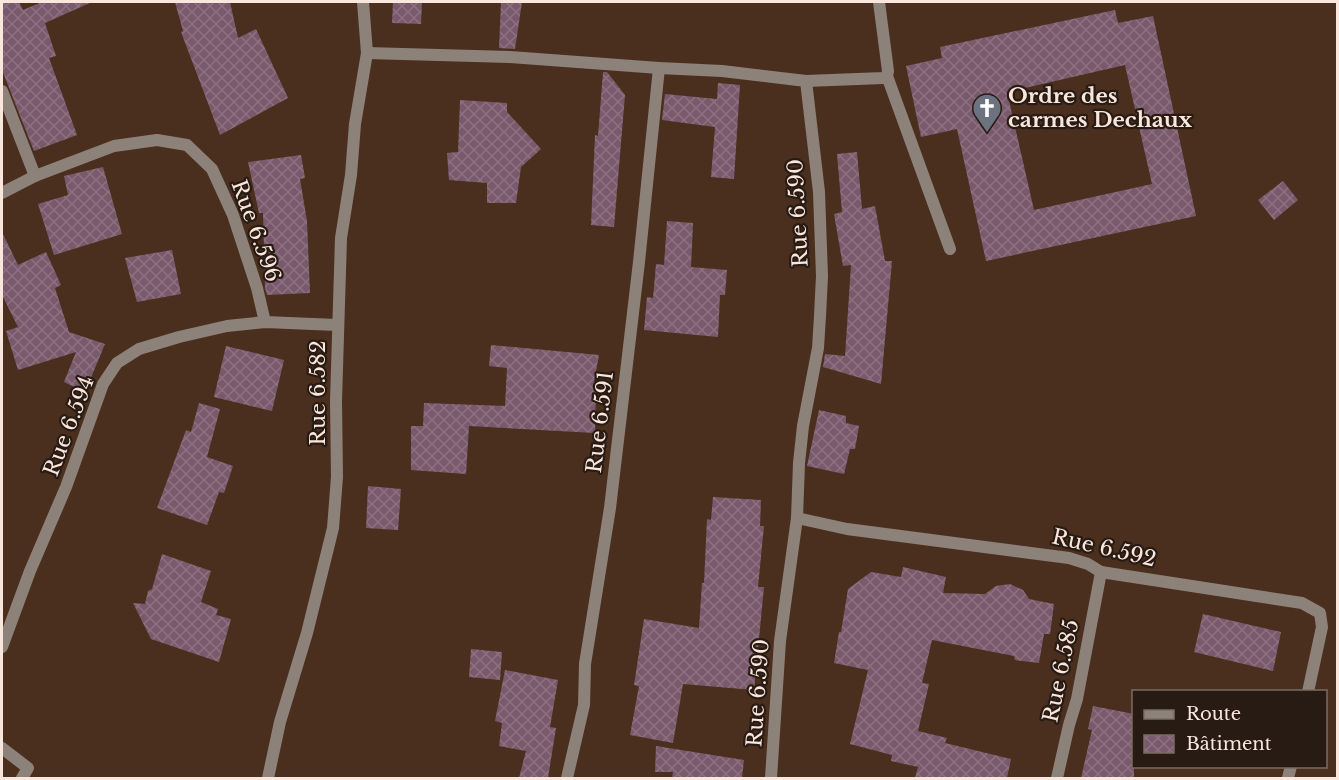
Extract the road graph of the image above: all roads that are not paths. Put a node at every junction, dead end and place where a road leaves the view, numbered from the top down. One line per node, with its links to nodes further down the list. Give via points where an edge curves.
1 (363, 2): 3 (street, Rue 6.582)
2 (879, 2): 5 (street)
3 (368, 53): 4 (street, via 510,57); 12 (street, Rue 6.582, via 340,238)
4 (658, 68): 6 (street); 20 (street, Rue 6.591, via 610,508 585,664 584,705)
5 (887, 76): 6 (street); 10 (street)
6 (806, 81): 13 (street, Rue 6.590, via 819,192 822,276 818,348 799,463)
7 (2, 91): 8 (street)
8 (35, 176): 9 (street, Rue 6.596); 11 (street, Rue 6.596, via 114,146 157,140 187,145 212,169 233,216)
9 (2, 193)
10 (950, 249)
11 (265, 322): 12 (street, Rue 6.594); 15 (street, Rue 6.594, via 179,337 140,350 117,363 103,384)
12 (337, 325): 19 (street, Rue 6.582, via 338,477 333,528)
13 (797, 518): 14 (street, Rue 6.592, via 847,529 1069,558); 21 (street, Rue 6.590, via 780,641)
14 (1101, 572): 16 (street, Rue 6.592, via 1302,603 1320,613 1322,627); 22 (street, Rue 6.585)
15 (2, 647)
16 (1308, 690)
17 (2, 748): 18 (street, via 27,768)
18 (22, 778)
19 (268, 778)
20 (567, 778)
21 (771, 778)
22 (1058, 778)

